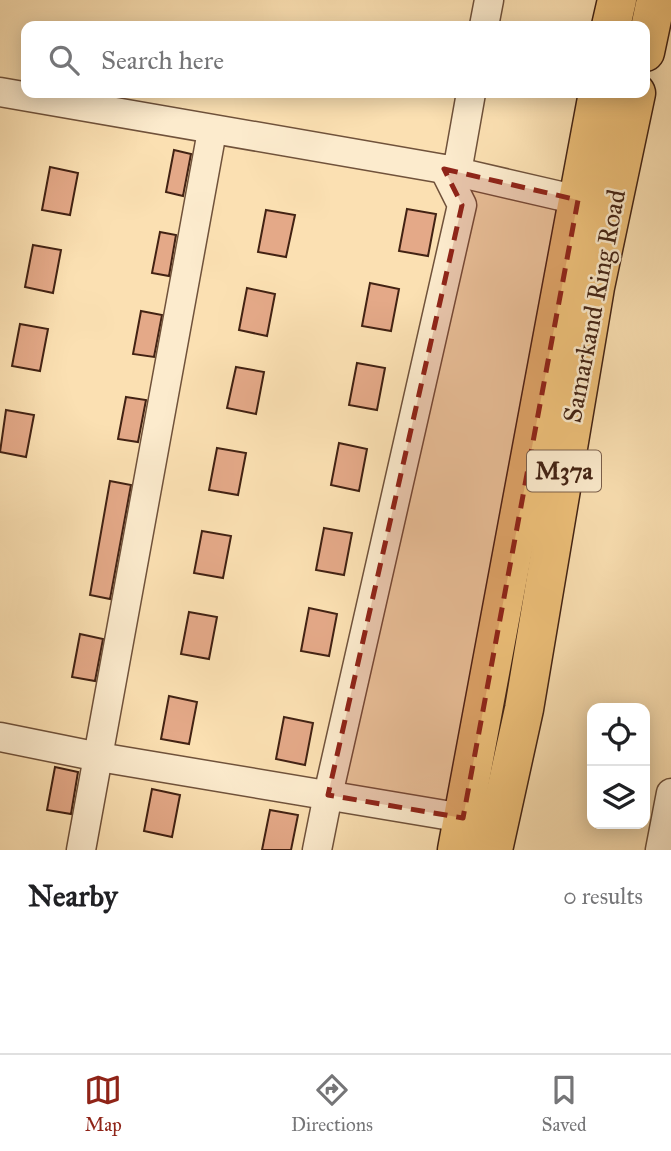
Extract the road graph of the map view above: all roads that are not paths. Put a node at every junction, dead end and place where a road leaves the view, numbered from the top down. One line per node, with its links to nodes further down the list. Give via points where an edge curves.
1 (489, 0): 4 (street)
2 (617, 0): 5 (highway)
3 (656, 0): 6 (highway)
4 (485, 21)
5 (612, 21)
6 (650, 28)
7 (0, 92): 8 (street)
8 (21, 96)
9 (33, 98): 13 (street)
10 (470, 98): 14 (street)
11 (597, 98): 15 (highway, Samarkand Ring Road / M37a)
12 (635, 98): 23 (highway, Samarkand Ring Road / M37a, via 595,287 524,709)
13 (212, 131): 14 (street); 17 (street)
14 (450, 171): 15 (street); 19 (street, via 462,205)
15 (578, 200): 20 (highway, Samarkand Ring Road / M37a)
16 (0, 737): 17 (street)
17 (99, 757): 19 (street); 21 (street)
18 (671, 793): 24 (street)
19 (328, 795): 20 (street); 22 (street)
20 (460, 834)
21 (81, 850)
22 (317, 850)
23 (493, 850)
24 (660, 850)

